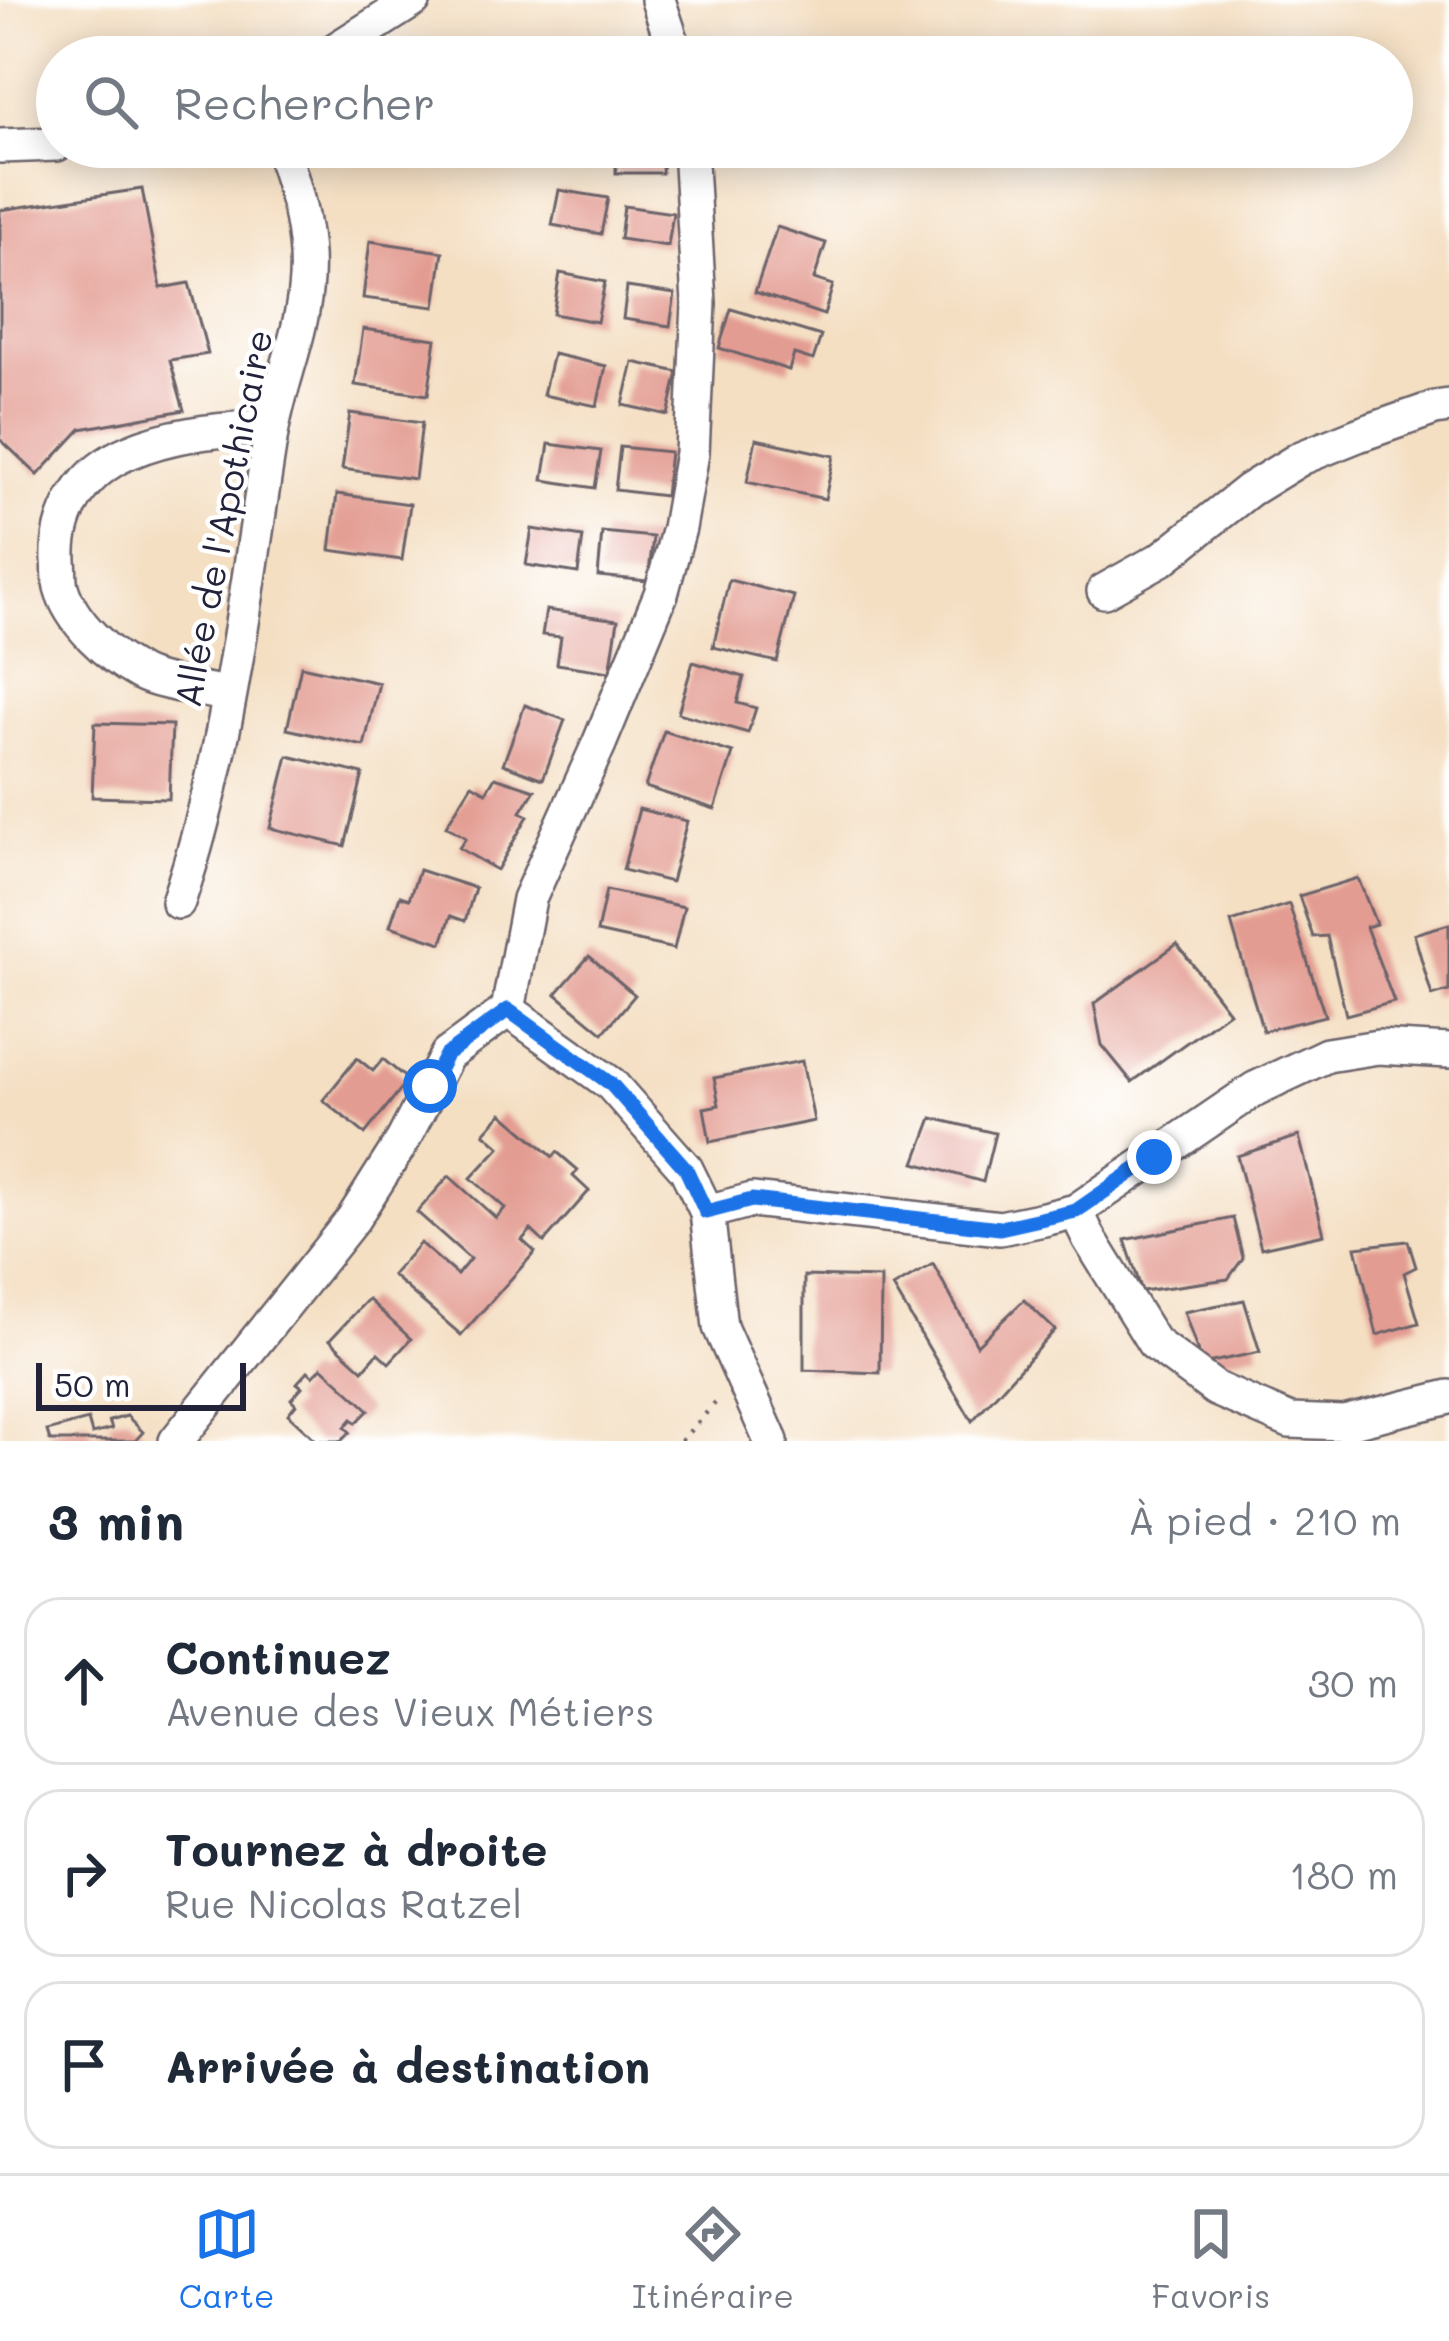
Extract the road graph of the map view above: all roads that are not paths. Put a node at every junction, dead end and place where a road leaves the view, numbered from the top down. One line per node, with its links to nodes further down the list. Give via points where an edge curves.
1 (414, 0): 3 (street)
2 (658, 0): 4 (street)
3 (357, 36)
4 (670, 36)
5 (36, 145): 6 (street)
6 (0, 146)
7 (288, 168): 10 (street, Allée de l'Apothicaire, via 306,244 305,291)
8 (691, 168): 14 (street, via 698,302 680,528 652,616 529,899)
9 (1449, 406): 11 (street, via 1301,458)
10 (272, 426): 12 (street, Allée de l'Apothicaire); 12 (street, via 170,437 125,453 90,476 68,506 59,545 60,586 100,644 143,675)
11 (1104, 591)
12 (229, 695): 13 (street, Allée de l'Apothicaire)
13 (178, 902)
14 (508, 1010): 17 (street, via 611,1084 686,1169); 19 (street, via 446,1055 352,1219)
15 (1449, 1051): 16 (street, via 1378,1047 1327,1055 1255,1089)
16 (1076, 1211): 17 (street, via 1000,1228 752,1200); 18 (street, via 1154,1343 1216,1389 1290,1421 1344,1424)
17 (706, 1212): 20 (street, via 720,1327)
18 (1449, 1397)
19 (176, 1441)
20 (771, 1441)

